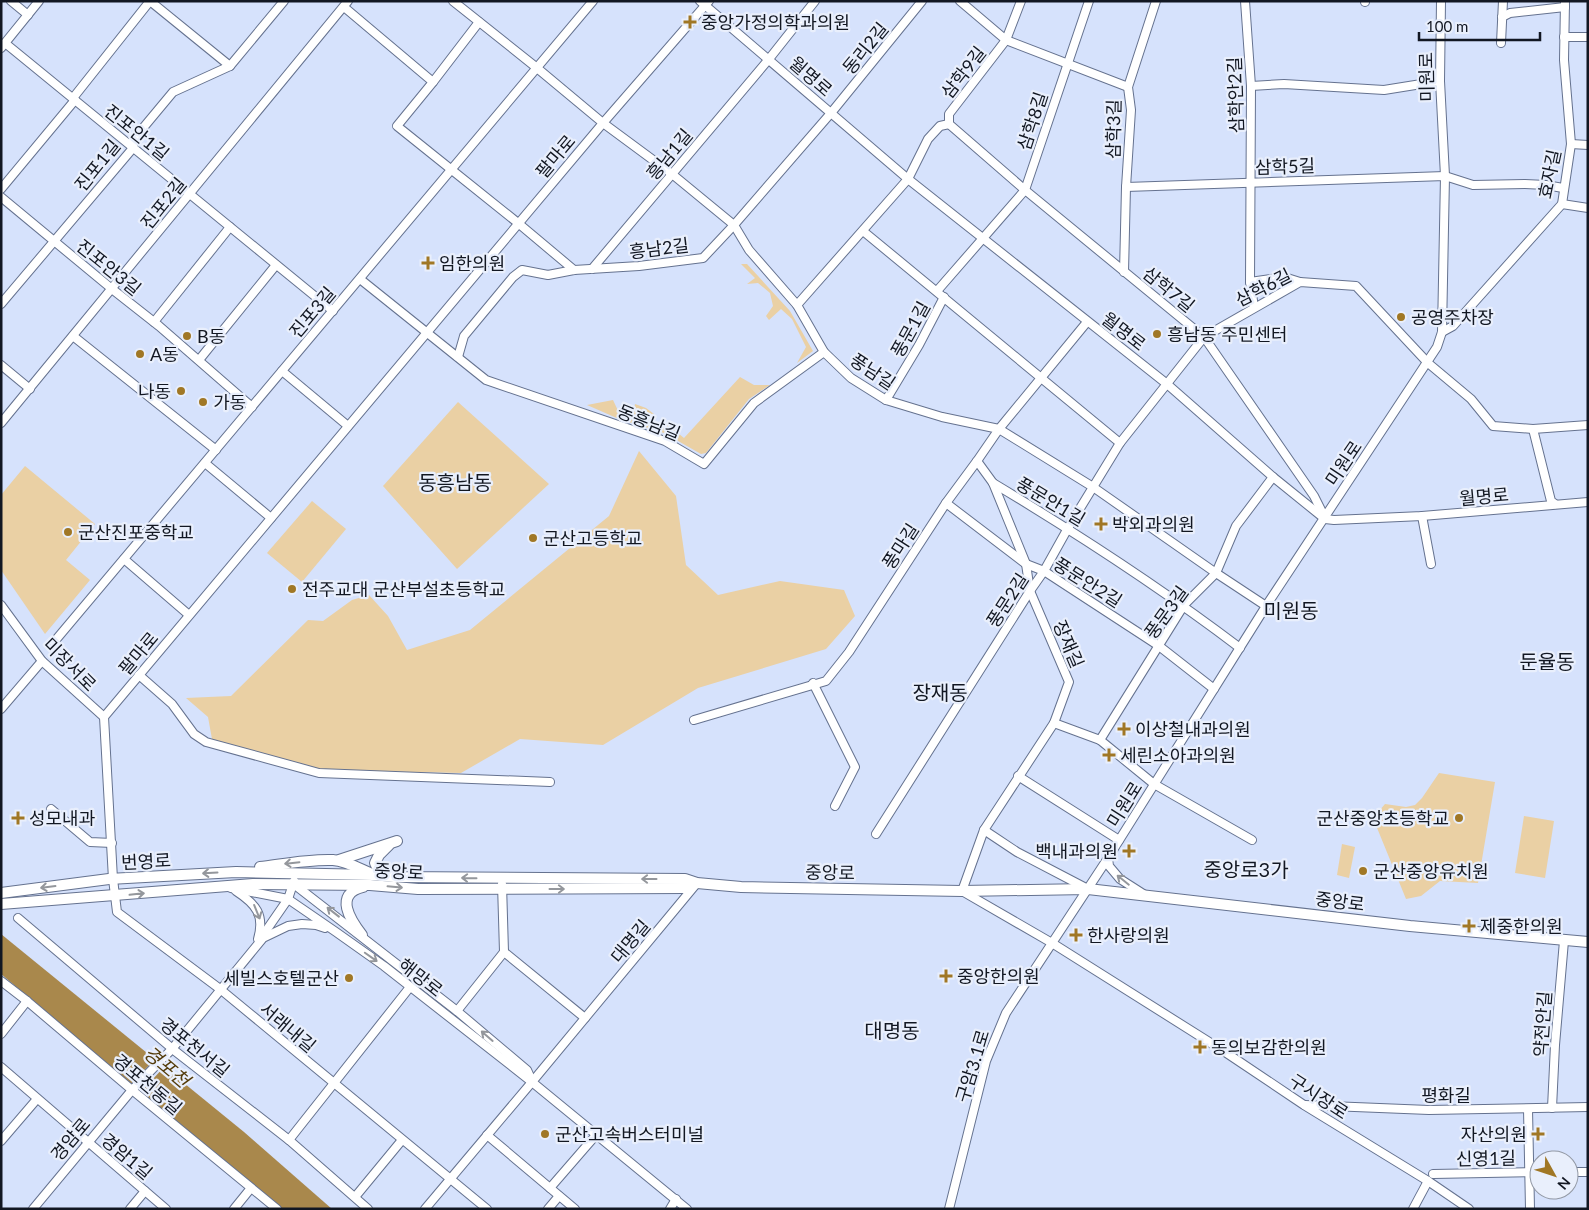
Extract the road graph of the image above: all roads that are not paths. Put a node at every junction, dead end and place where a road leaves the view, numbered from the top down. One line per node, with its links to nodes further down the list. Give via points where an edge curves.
1 (11, 1): 19 (street)
2 (39, 1): 19 (street)
3 (150, 1): 29 (street); 35 (street)
4 (284, 1): 29 (street, 진포1길)
5 (453, 1): 21 (street, 풍남길)
6 (593, 1): 30 (street, 진포3길)
7 (815, 1): 27 (street, 흥남1길)
8 (922, 1): 36 (street, 동리2길)
9 (960, 1): 24 (street, 삼학3길)
10 (1021, 1): 24 (street, 삼학9길)
11 (1089, 1): 28 (street, 삼학8길)
12 (1156, 1): 34 (street)
13 (1245, 1): 33 (street, 삼학안2길)
14 (1441, 1): 31 (street, 미원로)
15 (1503, 1): 20 (street)
16 (704, 3): 27 (street, 월명로); 37 (street, 팔마로)
17 (346, 4): 32 (street); 51 (street, 진포2길)
18 (1565, 4): 20 (street, 효자길); 22 (street, 효자길)
19 (28, 15): 26 (street)
20 (1502, 17): 25 (street)
21 (478, 22): 30 (street, 풍남길); 32 (street)
22 (1564, 36): 23 (street); 39 (street, 효자길)
23 (1588, 37)
24 (1006, 40): 28 (street, 삼학3길); 38 (street, 삼학9길, via 949,114)
25 (1501, 43)
26 (3, 45): 35 (street, 진포안1길)
27 (769, 59): 36 (street, 월명로); 43 (street, 흥남1길)
28 (1067, 63): 34 (street, 삼학3길); 50 (street, 삼학8길)
29 (230, 66): 41 (street, 진포1길, via 173,92 133,140)
30 (537, 68): 37 (street, 풍남길); 42 (street, 진포3길)
31 (1440, 81): 33 (street, via 1384,90 1284,84); 44 (street, 미원로)
32 (433, 82): 42 (street, via 397,126)
33 (1251, 86): 46 (street, 삼학안2길)
34 (1128, 87): 47 (street, 삼학3길)
35 (74, 99): 41 (street, 진포안1길); 49 (street)
36 (831, 113): 45 (street, 월명로); 56 (street, 흥남2길)
37 (603, 123): 43 (street, 풍남길); 55 (street, 팔마로)
38 (949, 124): 45 (street, 삼학9길, via 940,126 928,139); 50 (street, 삼학7길)
39 (1571, 144): 40 (street); 48 (street, 효자길)
40 (1588, 145)
41 (133, 148): 51 (street, 진포안1길); 60 (street, 진포1길)
42 (452, 169): 55 (street); 65 (street, 진포3길)
43 (672, 174): 56 (street, 풍남길); 62 (street, 흥남1길)
44 (1445, 176): 46 (street, 삼학5길); 48 (street, 삼학5길, via 1473,185 1525,184); 78 (street, 미원로)
45 (908, 179): 58 (street, 삼학9길); 59 (street, 월명로)
46 (1251, 183): 47 (street, 삼학5길); 66 (street, 삼학안2길)
47 (1126, 188): 64 (street, 삼학3길)
48 (1563, 188): 53 (street, 효자길)
49 (1, 189)
50 (1024, 190): 59 (street, 삼학8길); 64 (street, 삼학7길)
51 (190, 194): 57 (street, 진포안1길); 68 (street, 진포2길)
52 (1, 198): 60 (street, 진포안3길)
53 (1562, 204): 54 (street); 78 (street, 효자길, via 1453,326)
54 (1588, 208)
55 (518, 223): 63 (street); 77 (street, 팔마로)
56 (734, 225): 62 (street, 흥남2길, via 702,258); 72 (street, 풍남길, via 749,250)
57 (230, 227): 61 (street, 진포안1길); 75 (street)
58 (863, 231): 69 (street); 72 (street, 삼학9길)
59 (984, 238): 69 (street, 풍문1길); 76 (street, 월명로)
60 (53, 241): 68 (street, 진포안3길); 71 (street, 진포1길)
61 (276, 265): 74 (street, 진포안1길); 83 (street)
62 (592, 269): 63 (street, 흥남2길)
63 (574, 270): 82 (street, 흥남2길, via 548,275 522,270 464,336)
64 (1124, 272): 80 (street, 삼학7길)
65 (360, 279): 74 (street, 진포3길); 77 (street)
66 (1250, 282): 67 (street, via 1284,277); 73 (street, 삼학안2길)
67 (1300, 282): 73 (street, 삼학6길); 84 (street, 삼학6길, via 1356,286)
68 (112, 290): 75 (street, 진포안3길); 79 (street, 진포2길)
69 (937, 291): 70 (street)
70 (944, 297): 87 (street); 90 (street, 풍문1길)
71 (1, 304)
72 (797, 305): 81 (street, 풍남길)
73 (1254, 307): 80 (street, 삼학6길)
74 (333, 311): 86 (street, 진포3길)
75 (154, 322): 83 (street, 진포안3길)
76 (1087, 322): 87 (street, 풍마길); 88 (street, 월명로)
77 (427, 332): 82 (street, 동흥남길); 94 (street, 팔마로)
78 (1442, 332): 84 (street, 미원로)
79 (73, 336): 89 (street, 진포2길); 98 (street)
80 (1204, 337): 88 (street, 삼학6길); 109 (street, 삼학7길, via 1314,496)
81 (824, 352): 82 (street, 동흥남길, via 754,403 704,464 665,441 486,380); 90 (street, 풍남길, via 851,378)
82 (458, 357)
83 (199, 360): 91 (street, 진포안3길)
84 (1428, 363): 96 (street, 삼학6길, via 1471,399 1493,426); 109 (street, 미원로)
85 (1, 365): 89 (street)
86 (282, 371): 91 (street, 진포3길); 94 (street)
87 (1040, 377): 95 (street, 풍마길); 97 (street)
88 (1166, 384): 97 (street, 풍문2길); 101 (street, 월명로)
89 (30, 389): 92 (street, 진포2길)
90 (886, 400): 95 (street, 풍남길)
91 (252, 407): 98 (street, 진포3길)
92 (1, 423)
93 (1588, 425): 96 (street, 삼학6길)
94 (348, 426): 108 (street, 팔마로)
95 (999, 428): 99 (street, 풍마길); 103 (street, 풍남길)
96 (1533, 429): 106 (street, via 1551,500)
97 (1120, 443): 103 (street, 풍문2길)
98 (216, 450): 100 (street, 진포3길)
99 (977, 461): 102 (street, 장재길); 105 (street, 풍마길)
100 (205, 463): 108 (street); 111 (street, 진포3길)
101 (1273, 477): 109 (street, 월명로); 115 (street, 풍문3길, via 1236,526)
102 (993, 483): 110 (street, 풍문안1길); 112 (street, 장재길)
103 (1093, 487): 110 (street, 풍문2길); 115 (street, 풍남길)
104 (1588, 502): 106 (street, 월명로)
105 (946, 503): 112 (street, 풍문안2길); 126 (street, 풍마길, via 849,652 826,681)
106 (1555, 504): 107 (street, 월명로)
107 (1422, 516): 109 (street, 월명로); 113 (street)
108 (271, 518): 120 (street, 팔마로)
109 (1325, 518): 119 (street, 미원로)
110 (1068, 528): 114 (street, 풍문2길); 118 (street, 풍문안1길)
111 (124, 559): 120 (street); 121 (street, 진포3길)
112 (1026, 564): 114 (street, 풍문안2길); 116 (street, 장재길)
113 (1431, 564)
114 (1044, 571): 116 (street, 풍문2길); 122 (street, 풍문안2길)
115 (1216, 574): 118 (street, 풍문3길); 119 (street, 풍남길)
116 (1030, 591): 131 (street, 장재길, via 1069,682); 139 (street, 풍문2길)
117 (1, 605): 124 (street, 미장서로)
118 (1184, 606): 122 (street, 풍문3길); 123 (street, 풍문안1길)
119 (1266, 606): 123 (street, 미원로)
120 (189, 615): 125 (street, 팔마로)
121 (54, 642)
122 (1159, 646): 127 (street, 풍문안2길); 132 (street, 풍문3길)
123 (1240, 648): 127 (street, 미원로)
124 (42, 661): 128 (street); 129 (street, 미장서로)
125 (139, 675): 129 (street, 팔마로); 134 (street, via 172,704 194,734 206,742 319,773)
126 (813, 684): 130 (street, 풍마길); 136 (street, via 855,767)
127 (1214, 689): 135 (street, 미원로)
128 (1, 709)
129 (104, 717): 142 (street)
130 (694, 720)
131 (1054, 723): 132 (street); 133 (street, 장재길)
132 (1100, 740): 135 (street)
133 (1018, 776): 138 (street, 장재길); 140 (street)
134 (550, 782)
135 (1154, 784): 140 (street, 미원로); 141 (street)
136 (835, 806)
137 (51, 810): 142 (street, via 90,842)
138 (984, 830): 155 (street, 중앙로, via 1016,852); 156 (street, 장재길)
139 (876, 834)
140 (1119, 840): 143 (street, 미원로)
141 (1252, 840)
142 (112, 843): 149 (street)
143 (1108, 858): 155 (street, 미원로); 159 (street, one-way to 143, via 1120,879 1109,866)
144 (334, 860): 145 (main road, one-way to 145, via 292,862); 147 (main road); 148 (main road, via 397,841 382,851 375,863 379,871)
145 (236, 872): 146 (main road, 번영로); 149 (main road, 번영로, one-way to 149)
146 (294, 873): 147 (main road, 중앙로); 150 (street)
147 (373, 874): 148 (main road, 중앙로)
148 (394, 877): 151 (main road, 중앙로, one-way to 148)
149 (113, 879): 157 (main road, 번영로, one-way to 157); 158 (street)
150 (294, 884): 153 (main road, 중앙로); 154 (main road, 번영로); 160 (street); 164 (street, 해망로, one-way to 150)
151 (502, 884): 152 (main road, 중앙로, via 685,879); 153 (main road, 중앙로, one-way to 151, via 418,889); 169 (street)
152 (698, 884): 156 (main road, 중앙로); 175 (street, 대명길)
153 (370, 885): 164 (main road, via 358,888 347,903 348,916)
154 (228, 888): 158 (main road, 번영로, one-way to 154); 160 (street); 168 (street, one-way to 168, via 249,899 260,916)
155 (1088, 889): 156 (main road, 중앙로); 159 (main road, 중앙로); 167 (street, 구암3.1로)
156 (962, 891): 167 (street, 중앙로)
157 (1, 893)
158 (114, 896): 161 (main road, 번영로); 172 (street, 서래내길, via 117,912)
159 (1146, 896): 165 (main road, 중앙로)
160 (288, 899): 163 (street, 해망로); 168 (street)
161 (1, 904)
162 (18, 918): 177 (street, 경포천서길)
163 (336, 932): 168 (street, via 316,925 288,926 263,938); 171 (street, 해망로, one-way to 171)
164 (362, 935): 174 (street, 해망로)
165 (1564, 941): 166 (main road, 중앙로); 185 (street, 약전안길)
166 (1588, 942)
167 (1052, 943): 183 (street, 구시장로); 215 (street, 구암3.1로, via 1006,1013 986,1061)
168 (256, 946): 172 (street)
169 (504, 952): 174 (street, 해망로); 175 (street)
170 (1, 981): 173 (street, 경포천동길)
171 (410, 987): 179 (street, 해망로); 180 (street)
172 (220, 990): 177 (street); 180 (street, 서래내길)
173 (27, 1001): 176 (street); 181 (street, 경포천동길)
174 (457, 1011): 179 (street, 해망로, one-way to 174, via 527,1070)
175 (585, 1018): 179 (street, 대명길)
176 (1, 1034)
177 (172, 1049): 181 (street, 경암로); 189 (street, 경포천서길)
178 (1, 1068): 182 (street, 경암1길)
179 (532, 1082): 187 (street); 188 (street, 해망로)
180 (334, 1084): 189 (street); 190 (street, 서래내길)
181 (132, 1090): 192 (street, 경암로); 197 (street, 경포천동길)
182 (37, 1099): 191 (street); 192 (street, 경암1길)
183 (1304, 1105): 186 (street, 평화길, via 1429,1110); 196 (street, 구시장로)
184 (1588, 1107): 185 (street, 평화길)
185 (1552, 1108): 186 (street, 평화길)
186 (1528, 1109): 193 (street)
187 (487, 1135): 195 (street); 198 (street)
188 (596, 1135): 198 (street); 202 (street, 해망로)
189 (289, 1140): 200 (street, 경포천서길)
190 (402, 1140): 195 (street, 서래내길); 200 (street)
191 (1, 1141)
192 (87, 1142): 199 (street, 경암1길); 203 (street, 경암로)
193 (1529, 1173): 194 (street, 신영1길)
194 (1433, 1174)
195 (450, 1179): 209 (street); 210 (street, 서래내길)
196 (1428, 1181): 216 (street); 217 (street, 구시장로)
197 (251, 1188): 206 (street); 207 (street, 경포천동길)
198 (550, 1188): 201 (street)
199 (145, 1191): 204 (street); 205 (street, 경암1길)
200 (355, 1196): 208 (street, 경포천서길)
201 (559, 1196): 211 (street); 212 (street)
202 (676, 1200): 213 (street); 214 (street, 해망로)
203 (33, 1209)
204 (130, 1209)
205 (166, 1209)
206 (234, 1209)
207 (276, 1209)
208 (368, 1209)
209 (425, 1209)
210 (487, 1209)
211 (548, 1209)
212 (575, 1209)
213 (670, 1209)
214 (687, 1209)
215 (949, 1209)
216 (1413, 1209)
217 (1468, 1209)

